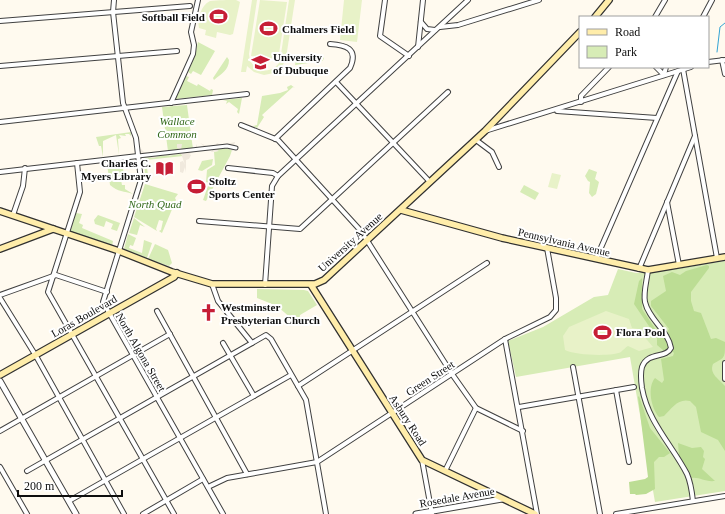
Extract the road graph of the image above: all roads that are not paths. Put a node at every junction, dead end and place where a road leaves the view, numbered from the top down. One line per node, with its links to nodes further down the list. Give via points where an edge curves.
1 (114, 0): 11 (street, North Algona Street)
2 (198, 0): 40 (street, via 191,34 193,54)
3 (385, 0): 24 (street, via 380,36)
4 (423, 0): 15 (street)
5 (468, 0): 17 (street)
6 (539, 0): 17 (street)
7 (609, 0): 12 (main road)
8 (665, 0): 13 (street)
9 (712, 0): 14 (street)
10 (190, 6): 11 (street)
11 (113, 12): 16 (street); 23 (street, North Algona Street)
12 (599, 16)
13 (656, 16)
14 (704, 16)
15 (420, 20): 18 (street, via 424,27); 21 (street)
16 (0, 21)
17 (440, 27): 18 (street)
18 (435, 30): 21 (street)
19 (579, 33): 47 (main road, University Avenue)
20 (330, 44): 36 (street, via 348,47 353,56 350,68)
21 (418, 48): 24 (street)
22 (177, 51): 23 (street)
23 (117, 56): 27 (street); 42 (street, North Algona Street)
24 (409, 56): 41 (street)
25 (724, 60): 26 (street); 34 (street)
26 (709, 62)
27 (0, 66)
28 (608, 68): 39 (street, via 581,96)
29 (657, 68): 35 (street)
30 (666, 68): 35 (street)
31 (687, 68): 32 (street)
32 (683, 69): 33 (street); 48 (street)
33 (678, 71): 35 (street); 44 (street)
34 (725, 74)
35 (664, 75): 39 (street)
36 (336, 82): 41 (street); 49 (street)
37 (448, 92): 51 (street)
38 (246, 94): 40 (street)
39 (581, 102): 43 (street)
40 (171, 103): 42 (street)
41 (358, 103): 51 (street); 54 (street)
42 (124, 109): 45 (street); 53 (street, North Algona Street, via 136,138)
43 (555, 110): 44 (street); 47 (street)
44 (657, 118): 77 (street)
45 (0, 122)
46 (240, 125): 49 (street)
47 (485, 131): 50 (main road, University Avenue)
48 (695, 136): 63 (street); 76 (street)
49 (275, 139): 54 (street)
50 (476, 140): 56 (street, via 492,152); 61 (main road, University Avenue)
51 (394, 142): 61 (street); 62 (street)
52 (236, 148): 53 (street, via 227,146)
53 (138, 156): 55 (street); 74 (street, North Algona Street, via 141,184)
54 (296, 160): 60 (street); 62 (street)
55 (77, 163): 57 (street); 70 (street, via 80,192)
56 (499, 167)
57 (25, 168): 59 (street); 66 (street, via 23,186)
58 (228, 168): 60 (street, via 273,173)
59 (0, 172)
60 (278, 176): 68 (street, via 272,186)
61 (430, 182): 64 (main road, University Avenue)
62 (332, 198): 68 (street, via 300,229); 71 (street)
63 (667, 202): 79 (street); 80 (street)
64 (401, 210): 71 (main road, University Avenue); 72 (main road, Pennsylvania Avenue)
65 (0, 211): 66 (main road, University Avenue)
66 (14, 215): 69 (main road, University Avenue)
67 (199, 221): 68 (street)
68 (270, 226): 85 (street)
69 (53, 229): 70 (main road, University Avenue); 73 (main road)
70 (66, 234): 74 (main road, University Avenue); 83 (street)
71 (367, 241): 86 (main road, University Avenue, via 324,280); 91 (street)
72 (548, 248): 77 (main road, Pennsylvania Avenue); 95 (street, Green Street, via 556,310 550,317)
73 (0, 249)
74 (119, 251): 82 (main road, University Avenue); 87 (street, North Algona Street)
75 (725, 257): 76 (main road, Pennsylvania Avenue)
76 (717, 258): 79 (main road, Pennsylvania Avenue)
77 (596, 260): 80 (main road, Pennsylvania Avenue)
78 (487, 263): 91 (street)
79 (679, 265): 81 (main road, Pennsylvania Avenue)
80 (638, 269): 81 (main road, Pennsylvania Avenue)
81 (648, 270): 144 (street, via 644,301 671,348 666,354 651,357 643,365 641,377 644,399 652,420 686,473)
82 (178, 274): 84 (main road, University Avenue); 92 (main road, Loras Boulevard)
83 (52, 276): 87 (street, via 56,275); 88 (street); 93 (street, via 48,292)
84 (212, 284): 85 (main road, University Avenue); 97 (street, via 218,301)
85 (265, 285): 86 (main road, University Avenue)
86 (311, 285): 98 (main road, Asbury Road)
87 (107, 292): 92 (street, North Algona Street, via 104,302)
88 (0, 295)
89 (0, 298): 99 (street)
90 (157, 311): 94 (street)
91 (412, 312): 98 (street); 104 (street)
92 (109, 314): 93 (main road, Loras Boulevard); 100 (street, North Algona Street)
93 (73, 334): 99 (main road, Loras Boulevard); 108 (street)
94 (170, 334): 100 (street); 107 (street)
95 (505, 339): 104 (street, Green Street); 118 (street)
96 (223, 343): 101 (street)
97 (252, 343): 101 (street); 106 (street, via 268,335)
98 (352, 351): 111 (street); 120 (main road, Asbury Road)
99 (36, 356): 105 (main road, Loras Boulevard); 117 (street)
100 (133, 356): 108 (street); 116 (street, North Algona Street)
101 (231, 356): 107 (street); 114 (street)
102 (725, 363): 109 (street)
103 (573, 367): 115 (street)
104 (452, 374): 119 (street); 120 (street, Green Street)
105 (0, 375)
106 (292, 375): 111 (street); 114 (street)
107 (194, 376): 116 (street); 121 (street)
108 (96, 377): 117 (street); 123 (street)
109 (725, 380)
110 (0, 381): 122 (street)
111 (298, 386): 131 (street, via 306,400)
112 (634, 387): 113 (street)
113 (616, 390): 115 (street); 132 (street)
114 (254, 396): 121 (street)
115 (579, 396): 118 (street); 155 (street)
116 (156, 397): 123 (street); 126 (street, North Algona Street)
117 (59, 398): 122 (street); 127 (street)
118 (519, 407): 125 (street)
119 (476, 408): 125 (street); 135 (street)
120 (392, 413): 129 (main road, Asbury Road); 131 (street, Green Street)
121 (215, 418): 126 (street); 136 (street)
122 (22, 419): 124 (street); 130 (street)
123 (120, 419): 127 (street); 128 (street)
124 (0, 431)
125 (523, 431): 154 (street)
126 (180, 438): 128 (street); 137 (street, North Algona Street)
127 (82, 440): 130 (street); 138 (street)
128 (143, 459): 138 (street); 143 (street)
129 (422, 460): 135 (main road, Asbury Road); 145 (street)
130 (45, 461): 134 (street); 142 (street)
131 (317, 462): 136 (street, Green Street); 152 (street)
132 (629, 462)
133 (0, 467): 146 (street)
134 (28, 471)
135 (445, 471): 141 (main road, Asbury Road)
136 (247, 474): 139 (street, Green Street, via 220,480)
137 (203, 479): 139 (street, North Algona Street); 143 (street)
138 (105, 481): 142 (street); 148 (street)
139 (208, 487): 151 (street, North Algona Street)
140 (725, 496): 144 (street)
141 (502, 499): 145 (street, Rosedale Avenue); 154 (main road, Asbury Road)
142 (69, 501): 147 (street)
143 (166, 501): 149 (street); 150 (street)
144 (693, 501): 156 (street)
145 (432, 513): 153 (street, Rosedale Avenue)
146 (27, 514)
147 (76, 514)
148 (124, 514)
149 (143, 514)
150 (174, 514)
151 (223, 514)
152 (326, 514)
153 (416, 514)
154 (536, 514)
155 (600, 514)
156 (616, 514)

